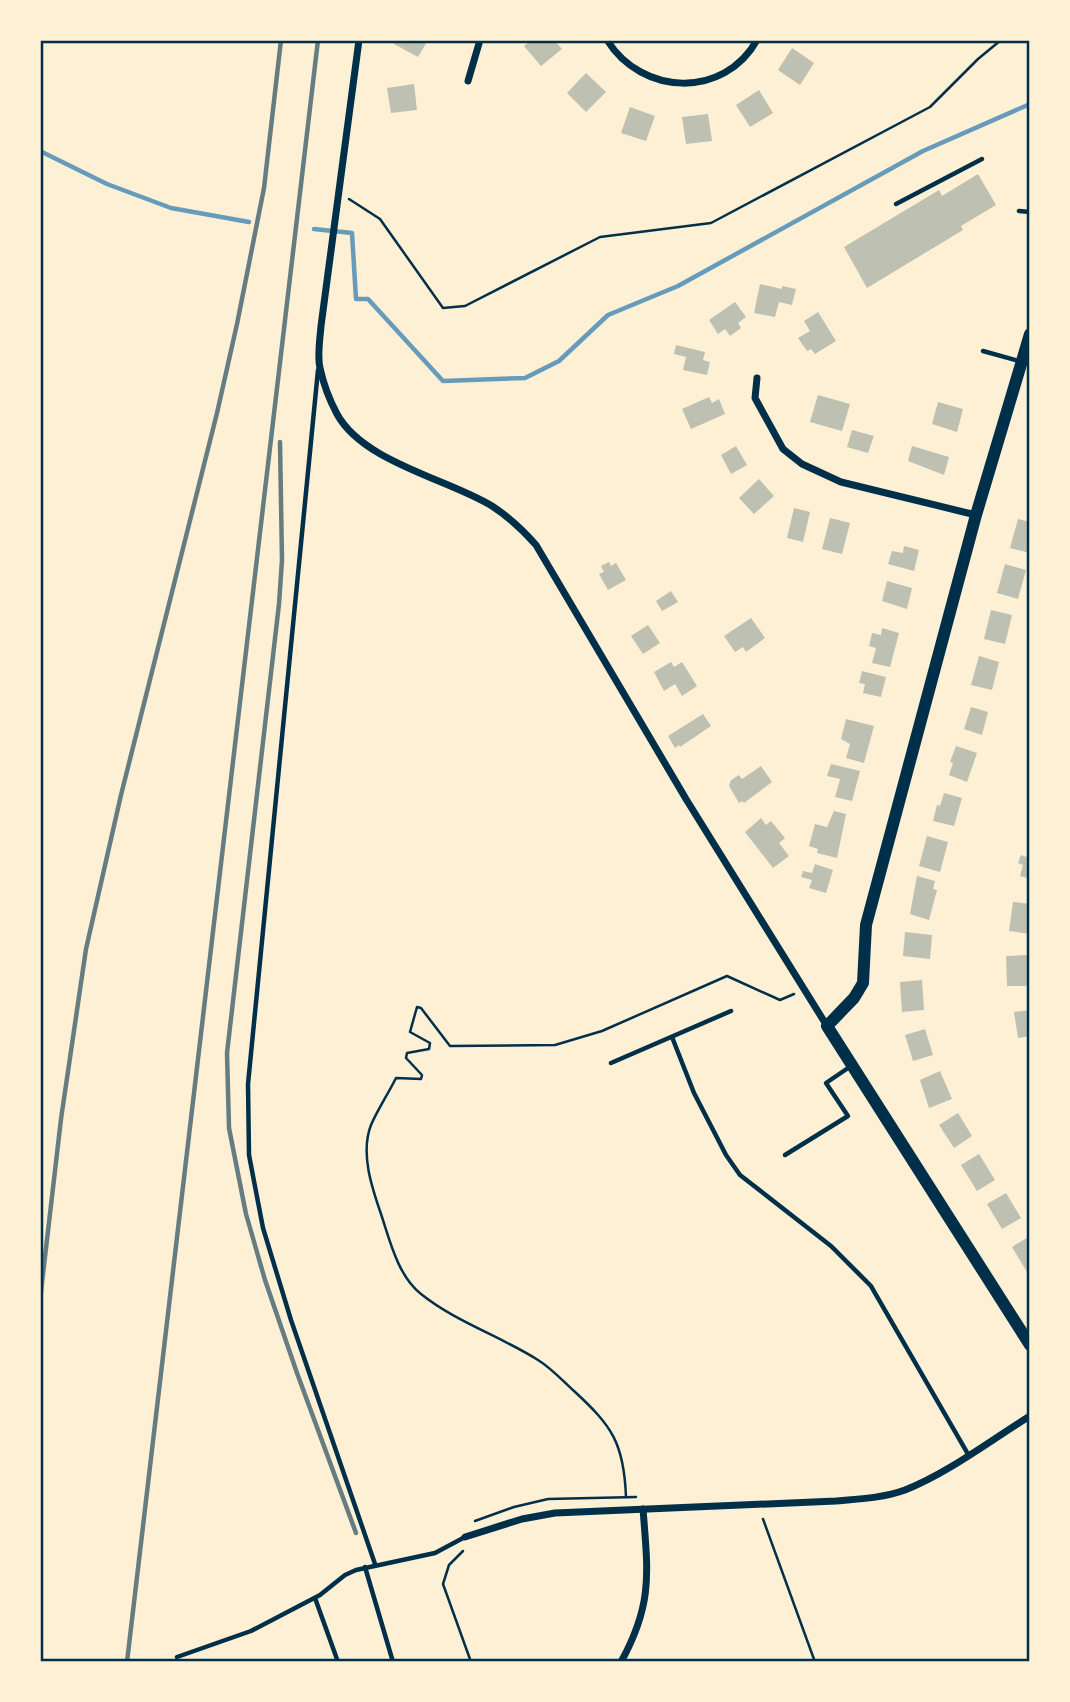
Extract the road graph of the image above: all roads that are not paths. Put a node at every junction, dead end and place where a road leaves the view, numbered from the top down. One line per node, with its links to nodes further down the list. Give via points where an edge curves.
1 (359, 40): 13 (street)
2 (480, 40): 5 (street)
3 (607, 40): 4 (street, via 643,75 684,83 724,74 747,57)
4 (757, 40)
5 (468, 80)
6 (982, 159): 7 (lane)
7 (896, 204)
8 (1019, 211): 9 (lane)
9 (1030, 212)
10 (1030, 334): 12 (street)
11 (983, 351): 12 (lane)
12 (1021, 361): 15 (street)
13 (319, 365): 17 (street, via 337,415 352,433 398,463 490,505 523,529 536,545); 27 (lane, via 248,1084 249,1155 263,1228 287,1307)
14 (757, 378): 15 (street, via 755,398 783,449 802,464 841,482)
15 (976, 515): 17 (street, via 866,925 863,983)
16 (732, 1011): 18 (lane)
17 (827, 1026): 20 (street)
18 (672, 1037): 19 (lane); 24 (lane, via 694,1093 740,1175 831,1246 871,1286)
19 (611, 1063)
20 (852, 1066): 21 (lane, via 826,1083 848,1116); 22 (street)
21 (785, 1155)
22 (1030, 1345)
23 (1030, 1416): 24 (street)
24 (968, 1454): 25 (street, via 905,1489 882,1496)
25 (643, 1509): 26 (street, via 522,1518); 33 (street, via 647,1592 642,1616)
26 (466, 1537): 27 (lane, via 435,1553)
27 (375, 1564): 28 (lane)
28 (365, 1567): 29 (lane, via 345,1575); 32 (lane)
29 (315, 1598): 30 (lane, via 251,1631); 31 (lane)
30 (177, 1657)
31 (338, 1662)
32 (393, 1662)
33 (621, 1662)

